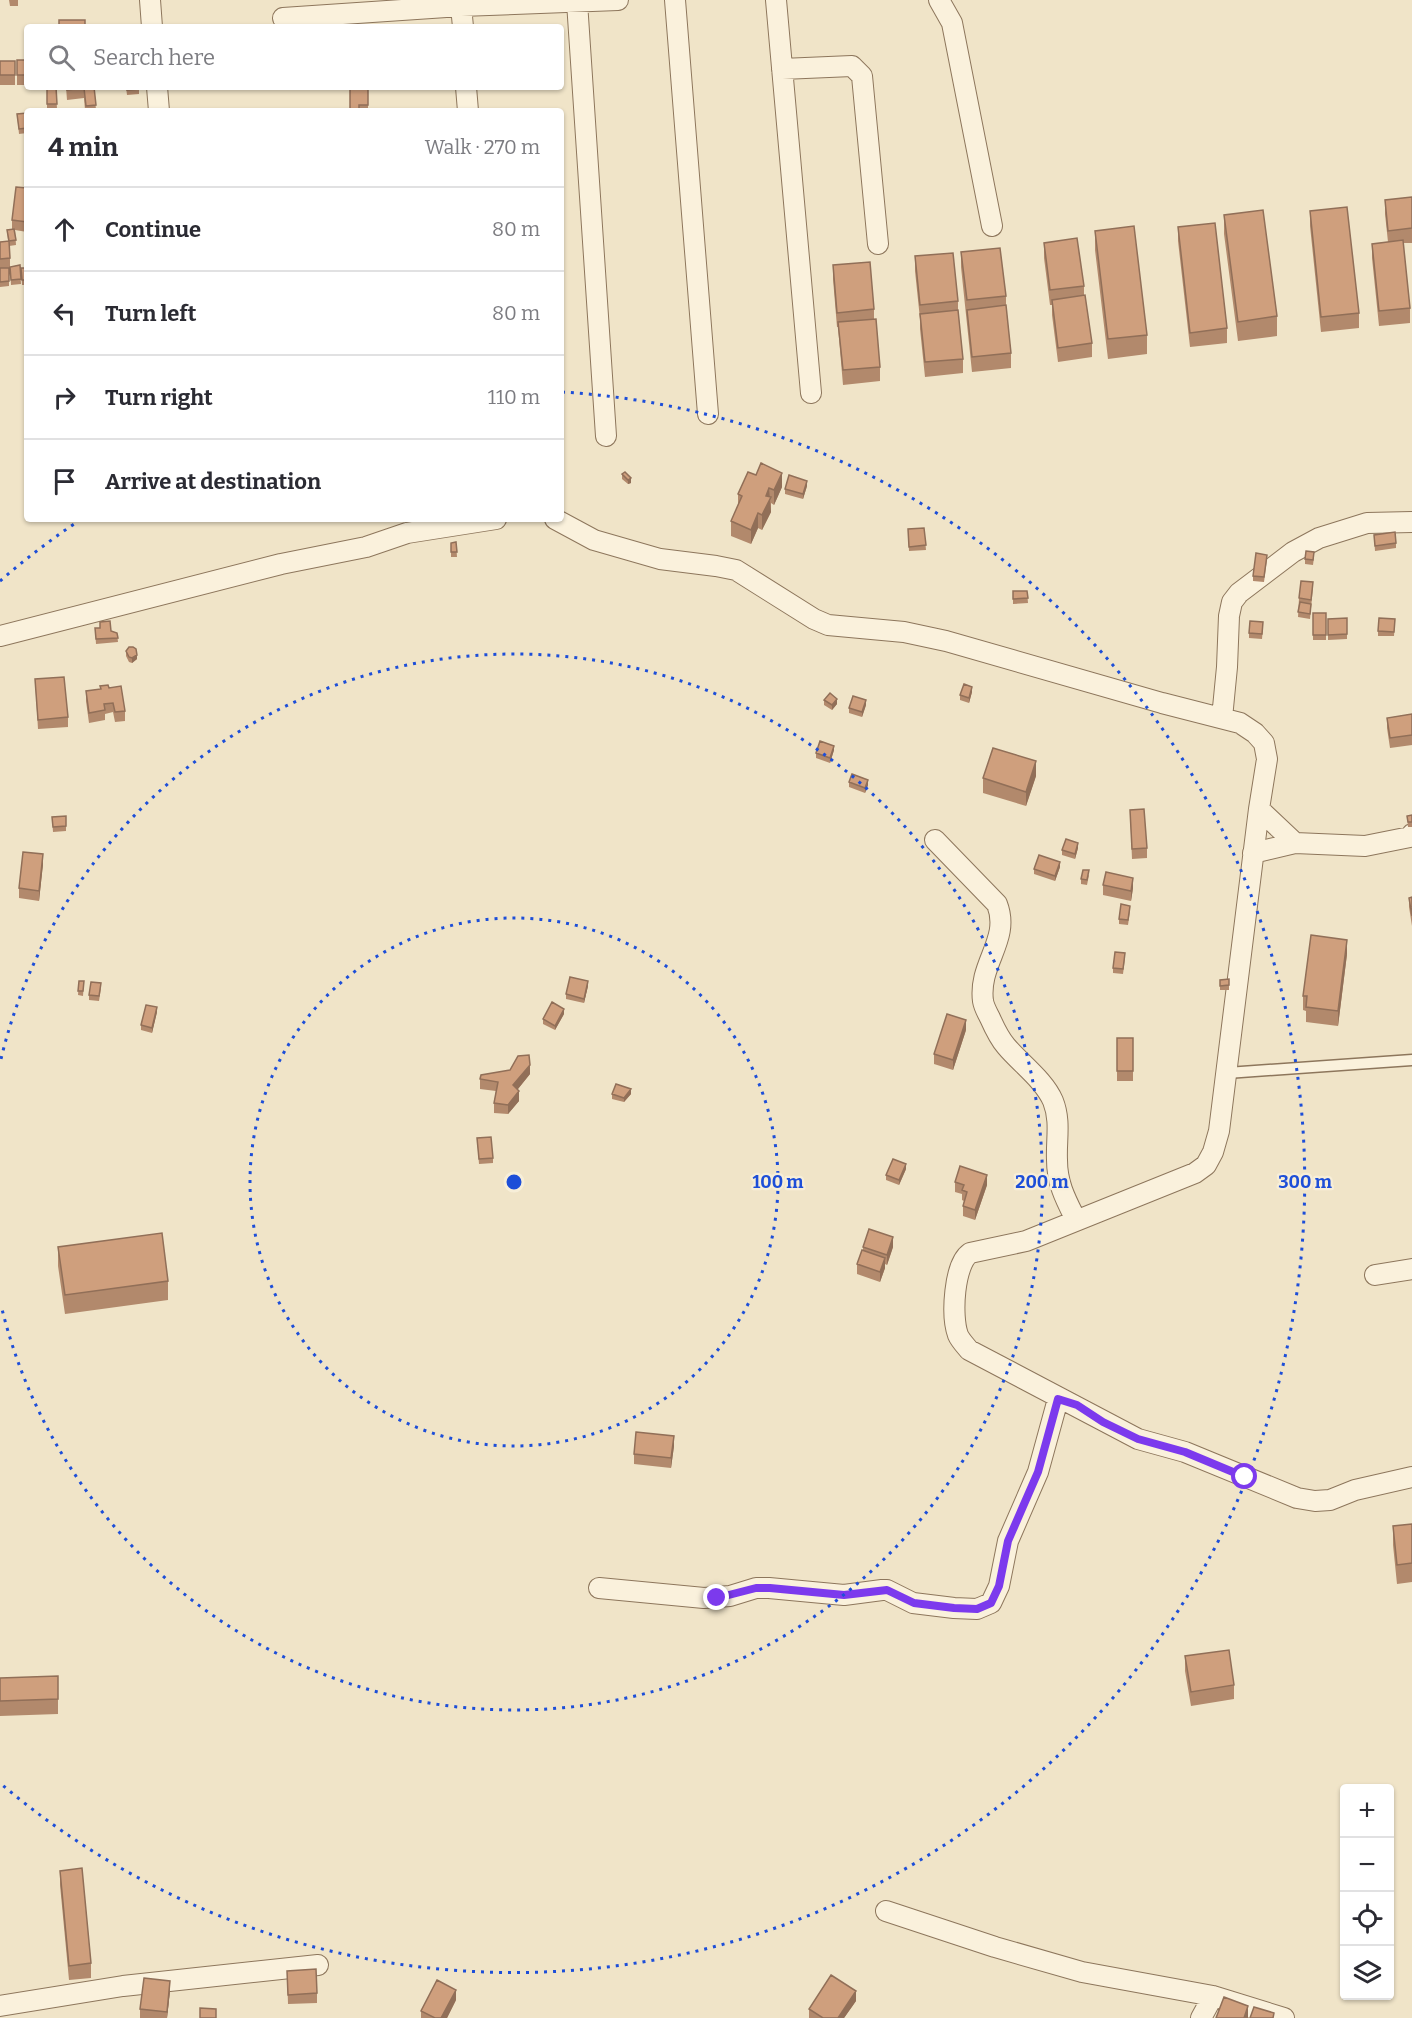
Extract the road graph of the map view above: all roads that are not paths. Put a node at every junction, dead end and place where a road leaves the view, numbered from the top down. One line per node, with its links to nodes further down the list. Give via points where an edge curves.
1 (150, 0): 9 (street)
2 (618, 0): 6 (street)
3 (675, 0): 19 (street)
4 (776, 0): 11 (street)
5 (939, 0): 16 (street, via 952,23)
6 (577, 2): 7 (street); 20 (street)
7 (461, 6): 8 (street); 10 (street)
8 (283, 18)
9 (152, 24)
10 (463, 24)
11 (782, 69): 17 (street, via 852,66 862,76); 18 (street)
12 (157, 90): 14 (street)
13 (466, 90): 15 (street)
14 (159, 108)
15 (468, 108)
16 (992, 226)
17 (878, 244)
18 (811, 393)
19 (708, 414)
20 (606, 436)
21 (477, 522): 24 (street, via 407,533 366,547 281,564)
22 (561, 522): 25 (street, via 594,540 660,560 736,570 828,624 946,641)
23 (1412, 522): 25 (street, via 1367,523 1319,538 1293,552 1239,593 1229,616)
24 (0, 636)
25 (1222, 718): 26 (street, via 1240,723 1264,743 1267,759)
26 (1258, 809): 29 (street); 30 (street)
27 (1412, 834): 29 (street, via 1365,846)
28 (936, 840): 33 (street, via 997,904 1002,916 998,940 982,982 983,1004 1004,1044 1053,1100 1059,1122 1060,1188)
29 (1295, 843): 30 (street)
30 (1253, 853): 32 (street)
31 (1412, 1060): 32 (lane)
32 (1227, 1073): 33 (street, via 1219,1131 1206,1165 1195,1173)
33 (1076, 1220): 36 (street, via 1026,1241 969,1252 964,1257 954,1302 959,1337 969,1350)
34 (1412, 1269): 35 (street)
35 (1375, 1275)
36 (1058, 1399): 37 (street, via 1077,1405 1138,1439 1185,1452 1297,1498 1330,1500 1355,1490); 38 (street, via 1034,1482 1008,1541 999,1586 991,1603 977,1609 914,1603 882,1590 844,1595 756,1588 704,1598)
37 (1412, 1478)
38 (599, 1588)
39 (886, 1911): 41 (street, via 1082,1972)
40 (318, 1965): 42 (street, via 123,1986)
41 (1213, 1996): 43 (street); 44 (street)
42 (0, 2006)
43 (1201, 2018)
44 (1284, 2018)

